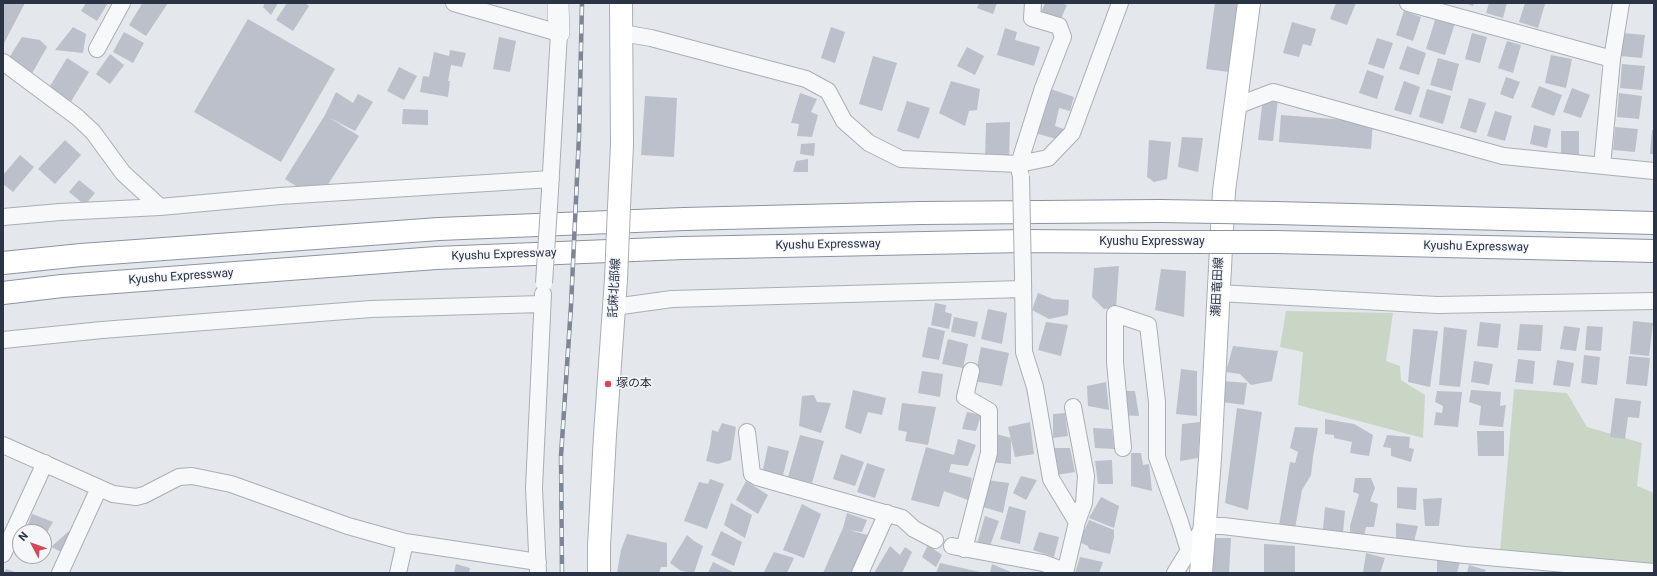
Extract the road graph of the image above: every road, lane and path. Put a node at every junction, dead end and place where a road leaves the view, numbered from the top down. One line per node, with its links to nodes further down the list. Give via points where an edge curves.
1 (122, 3): 12 (street)
2 (454, 3): 10 (street)
3 (558, 3): 10 (street)
4 (621, 3): 11 (main road, 託麻北部線)
5 (1033, 3): 17 (street, via 1032,18 1059,26 1063,37 1043,88)
6 (1120, 3): 17 (street, via 1072,133 1048,158)
7 (1249, 3): 15 (main road, 瀬田竜田線)
8 (1408, 3): 13 (street)
9 (1621, 3): 13 (street)
10 (559, 33): 19 (street)
11 (622, 33): 17 (street, via 651,38 806,79 828,91 844,121 869,143 902,159); 30 (main road, 託麻北部線, bridge, via 622,145)
12 (98, 49)
13 (1612, 59): 16 (street)
14 (3, 62): 20 (street, via 78,117 93,132 124,173)
15 (1236, 106): 16 (street, via 1273,92 1503,156); 27 (main road, 瀬田竜田線, via 1224,190)
16 (1602, 166): 18 (street)
17 (1020, 170): 25 (street, bridge)
18 (1654, 171)
19 (551, 185): 20 (street, via 280,196); 29 (street, bridge)
20 (160, 207): 21 (street)
21 (3, 217)
22 (1654, 224): 24 (main road, bridge, via 1160,211 921,213 447,229 81,255)
23 (1654, 251): 26 (main road, Kyushu Expressway, bridge, via 1276,242 1023,241 675,249 436,258 62,286)
24 (3, 263)
25 (1023, 283): 30 (street, via 672,299); 40 (street, via 1024,352 1035,387 1050,479)
26 (3, 293)
27 (1218, 294): 28 (street, via 1437,305); 41 (main road, 瀬田竜田線, via 1210,460)
28 (1654, 301)
29 (542, 304): 31 (street, via 371,309); 46 (street, via 534,488)
30 (614, 307): 51 (main road, 託麻北部線, via 604,443)
31 (3, 340)
32 (971, 371): 47 (street, via 965,397 989,411 989,453 958,548 1043,563)
33 (1073, 407): 40 (street, via 1086,476 1084,503)
34 (747, 432): 39 (street, via 752,474 757,477)
35 (3, 445): 37 (street)
36 (1123, 448): 44 (street, via 1115,362 1115,314 1148,325 1157,402 1157,458)
37 (45, 463): 38 (street); 45 (street)
38 (99, 488): 43 (street, via 113,494 136,497 179,478 192,476 231,484 348,526); 49 (street)
39 (887, 514): 42 (street, via 902,518 914,529); 52 (street)
40 (1077, 522): 47 (street)
41 (1204, 526): 44 (street); 48 (street, via 1223,526 1464,555); 54 (main road, 瀬田竜田線)
42 (935, 540)
43 (405, 542): 46 (street); 50 (street)
44 (1189, 551): 53 (street)
45 (3, 554)
46 (538, 568)
47 (1065, 572)
48 (1654, 572)
49 (60, 573)
50 (398, 573)
51 (599, 573)
52 (860, 573)
53 (1175, 573)
54 (1201, 573)

